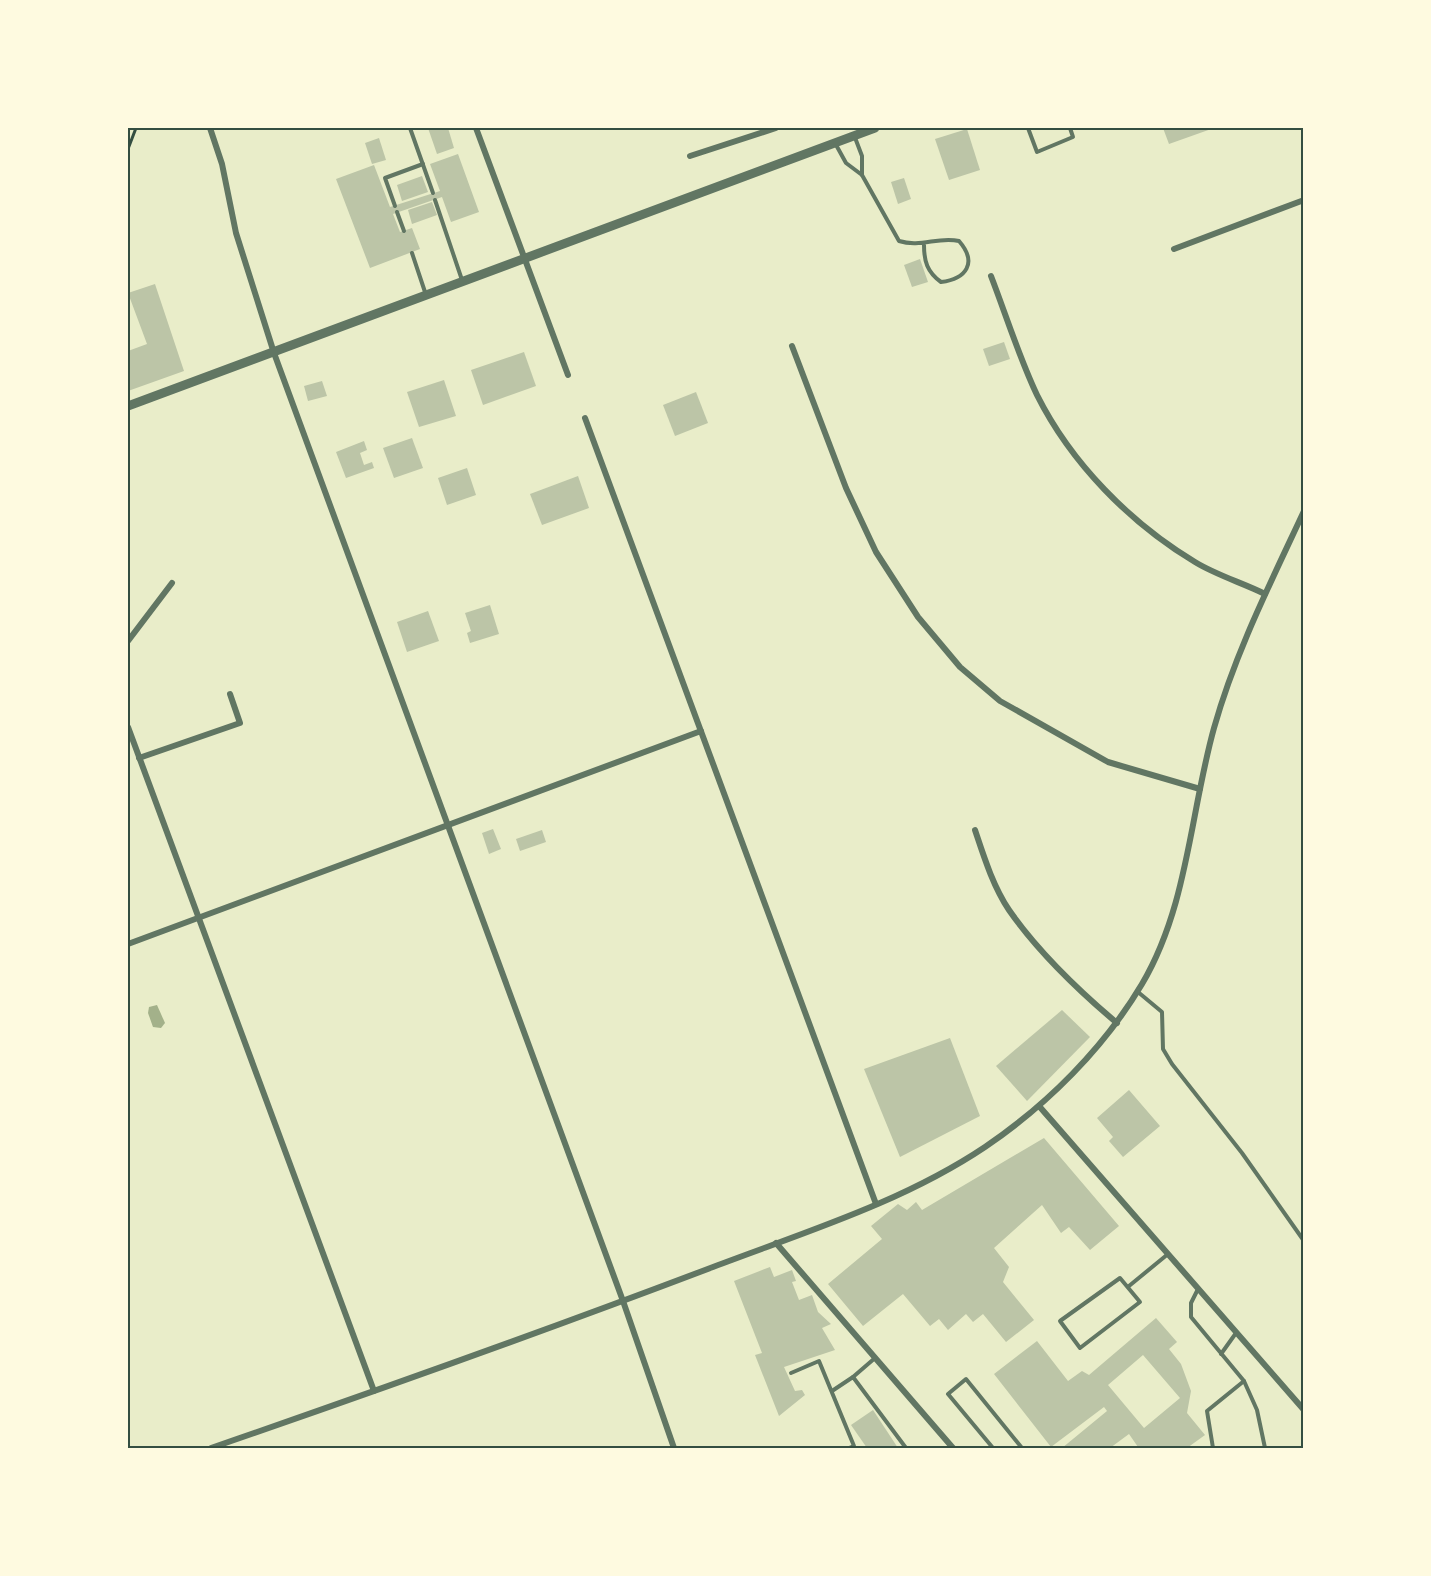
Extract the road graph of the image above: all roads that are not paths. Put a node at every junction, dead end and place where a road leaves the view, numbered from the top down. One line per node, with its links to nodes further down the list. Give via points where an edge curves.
1 (210, 128): 27 (street, via 236,233)
2 (410, 128): 11 (lane)
3 (476, 128): 22 (street)
4 (776, 128): 10 (street)
5 (874, 128): 8 (street)
6 (1028, 128): 7 (lane, via 1038,152 1073,137)
7 (1070, 128)
8 (854, 135): 9 (street); 12 (lane, via 862,156)
9 (834, 142): 12 (lane, via 846,163); 22 (street)
10 (690, 156)
11 (423, 164): 13 (lane); 16 (lane, via 384,178)
12 (862, 175): 19 (lane, via 899,241)
13 (433, 193)
14 (435, 200): 24 (lane)
15 (1304, 200): 20 (street)
16 (395, 206)
17 (397, 212): 18 (lane)
18 (404, 231)
19 (924, 244): 19 (lane, via 926,266 941,282 956,280 968,268 969,257 959,241 948,238)
20 (1173, 249)
21 (412, 253): 25 (lane)
22 (523, 257): 24 (street); 28 (street)
23 (991, 276): 33 (street, via 1037,394 1066,444 1094,478 1138,520 1195,563)
24 (462, 281): 25 (street)
25 (426, 295): 27 (street)
26 (792, 346): 39 (street, via 846,488 876,552 918,617 960,667 1000,702 1108,762)
27 (274, 353): 29 (street); 40 (street)
28 (568, 375)
29 (128, 406)
30 (585, 418): 37 (street)
31 (1304, 511): 33 (street)
32 (171, 583): 34 (street)
33 (1265, 594): 39 (street, via 1231,676)
34 (128, 640)
35 (230, 694): 38 (street, via 240,723)
36 (128, 727): 38 (street)
37 (701, 731): 40 (street); 47 (street)
38 (139, 758): 42 (street)
39 (1200, 789): 44 (street, via 1166,935)
40 (448, 825): 42 (street); 53 (street)
41 (975, 830): 45 (street, via 987,866 1009,909 1066,978)
42 (200, 918): 43 (street); 61 (street)
43 (128, 944)
44 (1137, 992): 45 (street); 48 (lane, via 1162,1012 1163,1049 1172,1064 1242,1153)
45 (1117, 1023): 46 (street)
46 (1039, 1106): 47 (street, via 987,1146 926,1182); 50 (street)
47 (876, 1204): 49 (street)
48 (1304, 1242)
49 (776, 1243): 53 (street); 56 (street)
50 (1168, 1254): 51 (lane); 52 (street)
51 (1129, 1286): 51 (lane, via 1120,1278 1060,1321 1080,1348 1140,1302)
52 (1198, 1289): 54 (street); 55 (lane, via 1191,1304 1191,1317)
53 (623, 1301): 61 (street); 64 (street)
54 (1236, 1333): 55 (lane); 62 (street)
55 (1221, 1354): 59 (lane)
56 (875, 1358): 58 (lane); 67 (street)
57 (791, 1373): 60 (lane, via 819,1361)
58 (853, 1377): 60 (lane); 66 (lane)
59 (1244, 1381): 70 (lane, via 1207,1411); 71 (lane, via 1257,1410)
60 (832, 1391): 65 (lane, via 854,1446)
61 (374, 1392): 63 (street)
62 (1304, 1410)
63 (211, 1449)
64 (674, 1449)
65 (849, 1449)
66 (906, 1449)
67 (953, 1449)
68 (993, 1449): 69 (lane, via 948,1394 966,1379)
69 (1022, 1449)
70 (1213, 1449)
71 (1265, 1449)

